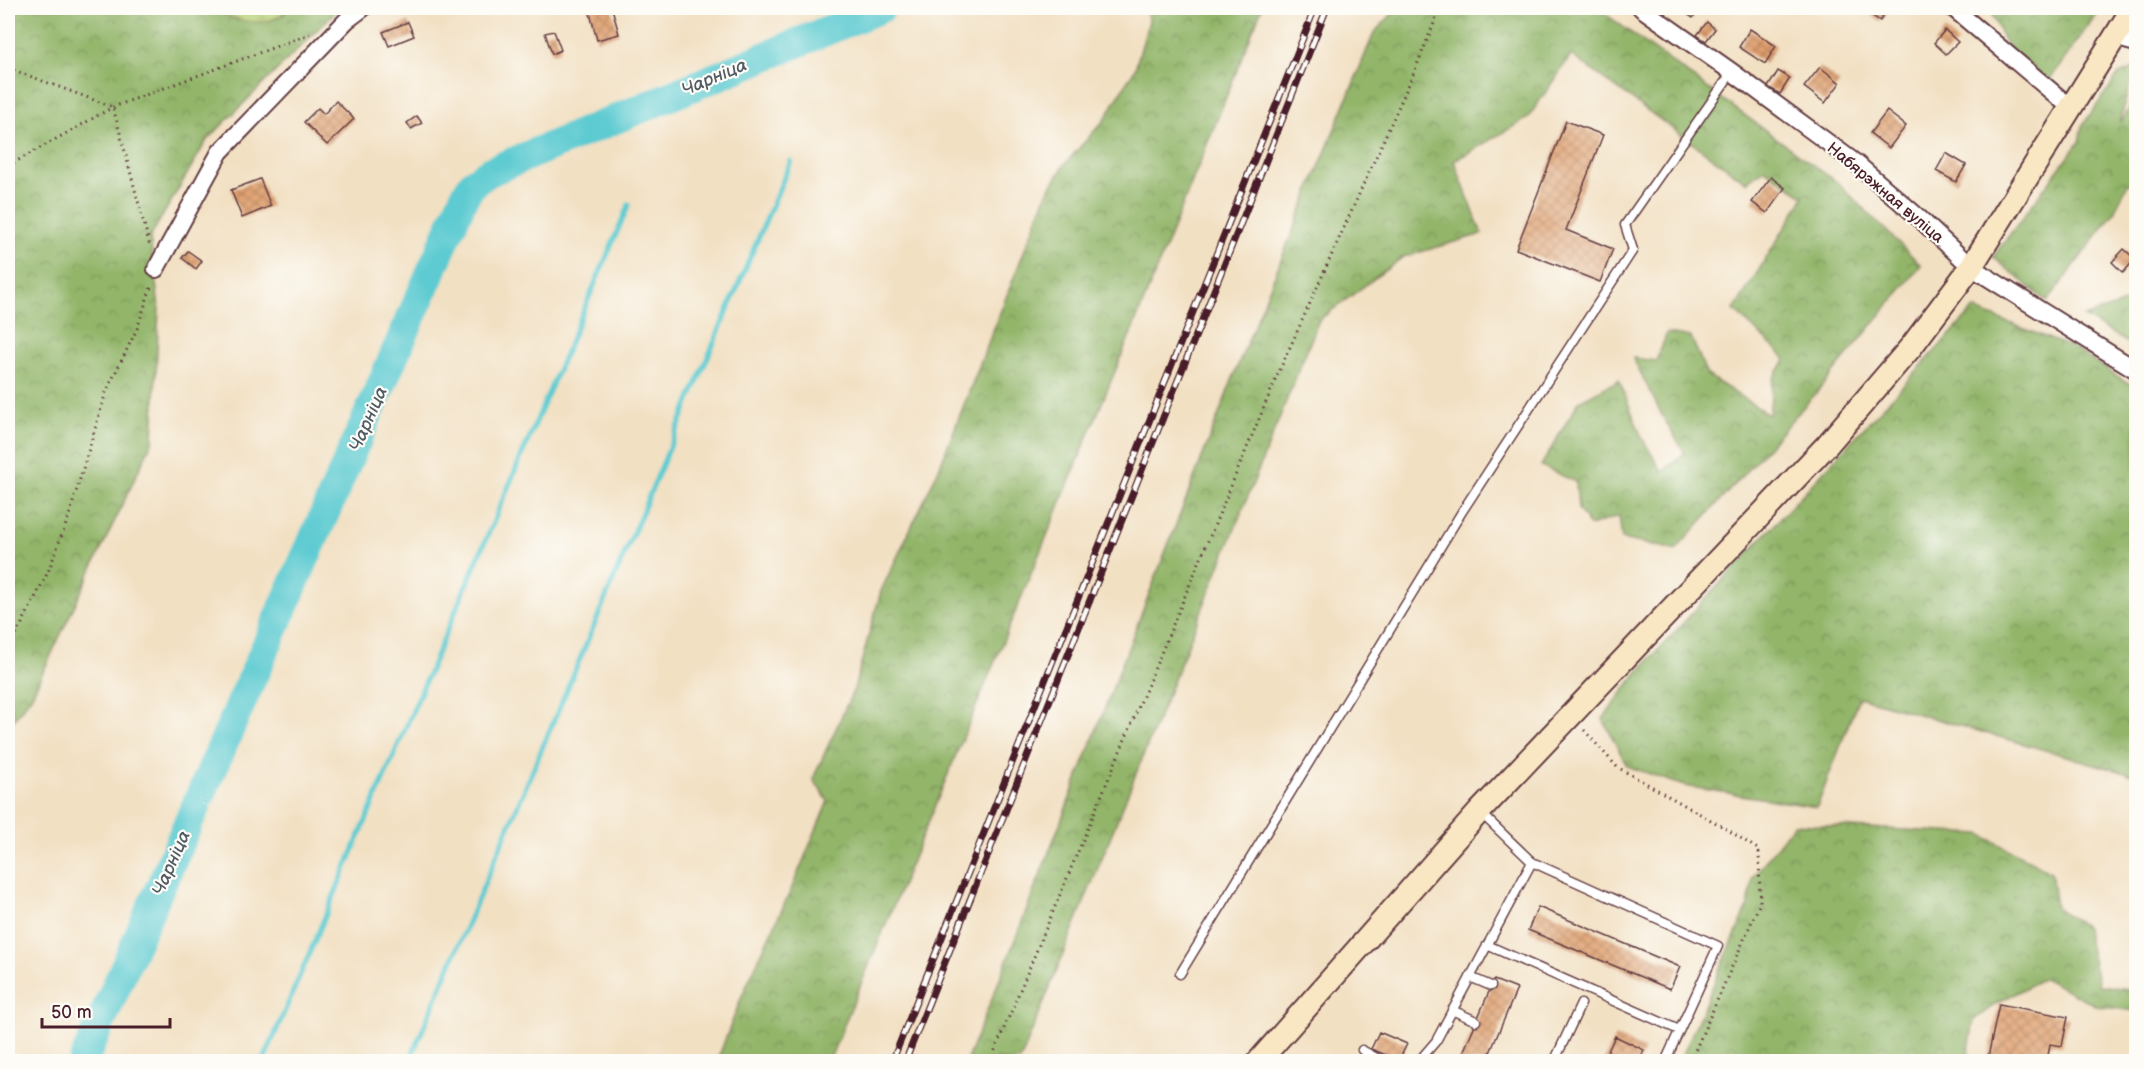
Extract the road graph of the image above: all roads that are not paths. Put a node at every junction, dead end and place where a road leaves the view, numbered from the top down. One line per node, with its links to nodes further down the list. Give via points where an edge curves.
1 (363, 8): 10 (street, via 220,152)
2 (1641, 8): 7 (street, Набярэжная вуліца)
3 (1953, 8): 8 (street)
4 (2133, 8): 5 (street)
5 (2114, 37): 6 (street); 8 (street)
6 (2136, 44)
7 (1732, 72): 9 (street, Набярэжная вуліца, via 1857,164); 15 (lane, via 1625,225 1633,250 1463,510)
8 (2070, 107): 9 (street)
9 (1971, 267): 11 (street, Набярэжная вуліца); 12 (street, via 1911,347 1827,445)
10 (156, 269)
11 (2136, 370)
12 (1479, 812): 13 (lane); 24 (street)
13 (1532, 862): 14 (lane); 21 (lane, via 1718,946)
14 (1487, 945): 16 (lane); 21 (lane)
15 (1180, 974)
16 (1470, 977): 17 (lane); 19 (lane)
17 (1491, 986)
18 (1581, 1004): 26 (lane)
19 (1452, 1011): 20 (lane); 23 (lane)
20 (1476, 1021)
21 (1679, 1030): 27 (lane)
22 (1362, 1050): 25 (lane)
23 (1420, 1061)
24 (1258, 1062)
25 (1384, 1062)
26 (1554, 1062)
27 (1665, 1062)

